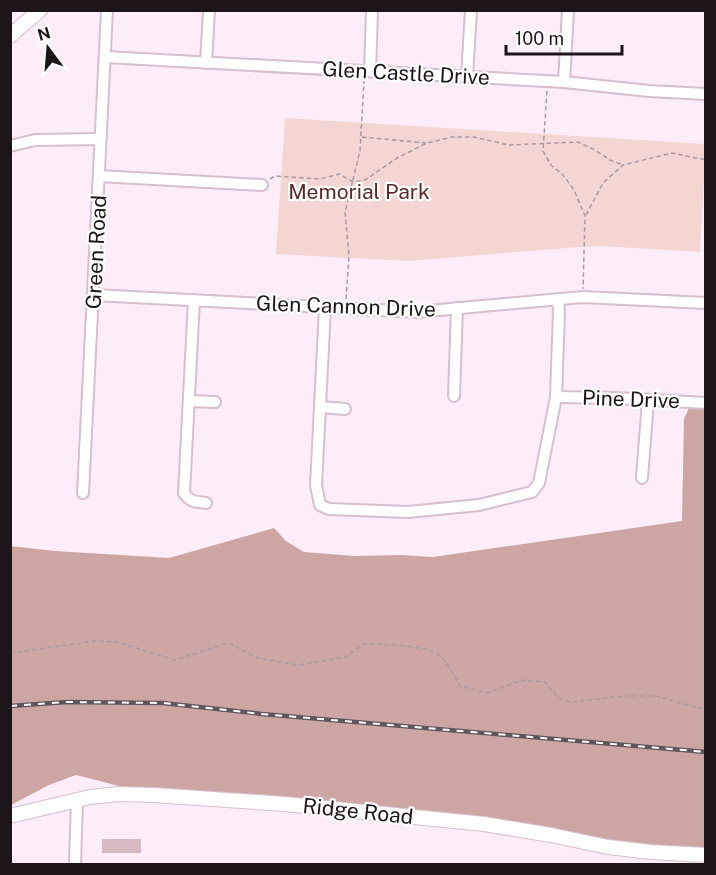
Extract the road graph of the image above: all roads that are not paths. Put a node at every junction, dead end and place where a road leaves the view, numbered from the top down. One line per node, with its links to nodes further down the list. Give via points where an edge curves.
1 (40, 10): 7 (main road)
2 (108, 10): 8 (street, Green Road)
3 (209, 10): 9 (street)
4 (372, 10): 10 (street)
5 (471, 10): 11 (street)
6 (568, 10): 12 (street)
7 (10, 36)
8 (105, 57): 9 (street, Glen Castle Drive); 14 (street, Green Road)
9 (206, 63): 10 (street, Glen Castle Drive)
10 (367, 71): 11 (street, Glen Castle Drive)
11 (467, 77): 12 (street, Glen Castle Drive)
12 (564, 82): 13 (street, Glen Castle Drive)
13 (705, 94)
14 (100, 139): 15 (street, via 35,140); 16 (street, Green Road)
15 (10, 146)
16 (99, 176): 17 (street); 18 (street, Green Road)
17 (262, 185)
18 (94, 296): 20 (street, Glen Cannon Drive); 33 (street, Green Road)
19 (558, 299): 21 (street, Glen Cannon Drive); 23 (street, Glen Cannon Drive); 25 (street)
20 (194, 300): 22 (street, Glen Cannon Drive); 27 (street)
21 (705, 303)
22 (325, 308): 23 (street, Glen Cannon Drive, via 417,312); 30 (street)
23 (457, 308): 24 (street)
24 (454, 396)
25 (556, 396): 26 (street, Pine Drive); 30 (street, via 539,483 532,492 479,505 408,512 320,505 316,485)
26 (648, 400): 29 (street, Pine Drive); 32 (street)
27 (189, 401): 28 (street); 34 (street, via 184,493 189,500)
28 (216, 402)
29 (705, 403)
30 (320, 407): 31 (street)
31 (345, 409)
32 (642, 478)
33 (83, 493)
34 (206, 502)
35 (77, 800): 36 (main road, Ridge Road); 37 (main road, Ridge Road, via 118,794 285,804 484,824 608,847); 38 (street)
36 (10, 816)
37 (705, 855)
38 (75, 864)

